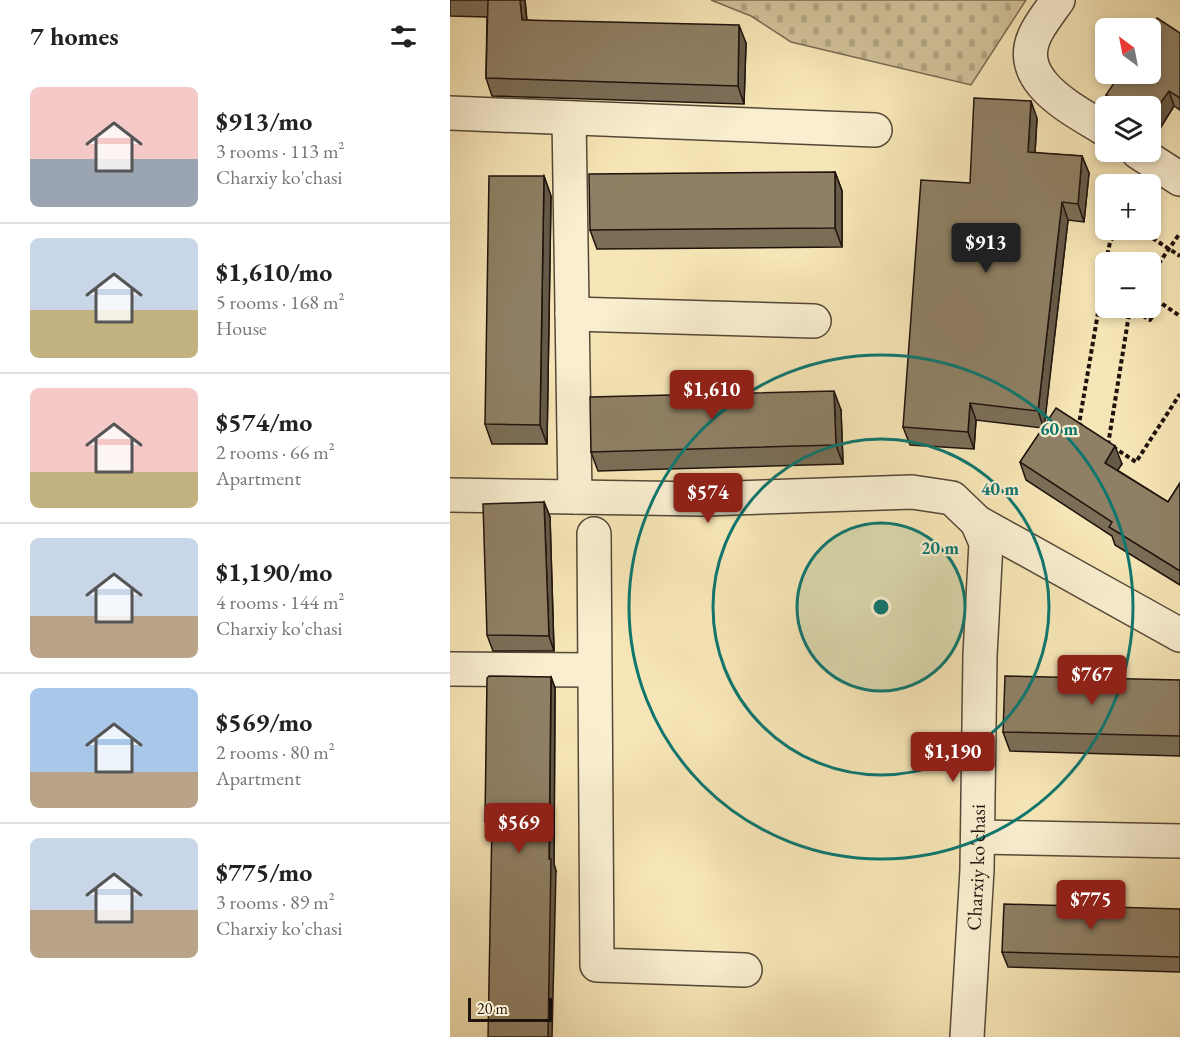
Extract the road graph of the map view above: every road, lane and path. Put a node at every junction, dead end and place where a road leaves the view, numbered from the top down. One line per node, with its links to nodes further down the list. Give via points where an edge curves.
1 (1058, 0): 4 (street, via 1036,33 1030,54 1035,75 1053,96)
2 (450, 113): 3 (street)
3 (569, 118): 5 (street); 14 (street)
4 (1095, 123)
5 (875, 130)
6 (1154, 162): 7 (street)
7 (1180, 179)
8 (1180, 233): 10 (path)
9 (1155, 240): 10 (path)
10 (1169, 249): 11 (path); 12 (path)
11 (1180, 255)
12 (1161, 260)
13 (1161, 303): 15 (path)
14 (572, 314): 18 (street); 24 (street)
15 (1180, 316)
16 (1098, 318): 20 (path, via 1079,424)
17 (1128, 318): 22 (path)
18 (813, 321)
19 (1180, 394): 22 (path, via 1136,462)
20 (1086, 429)
21 (1101, 440): 22 (path)
22 (1108, 445)
23 (450, 495): 24 (street)
24 (574, 497): 25 (street, via 705,499 912,492 952,498)
25 (977, 522): 27 (street); 30 (street, Charxiy ko'chasi, via 986,543)
26 (594, 534): 29 (street)
27 (1180, 634)
28 (450, 669): 29 (street)
29 (593, 670): 32 (street, via 597,965)
30 (978, 837): 31 (street); 33 (street, Charxiy ko'chasi)
31 (1180, 841)
32 (745, 970)
33 (967, 1037)

